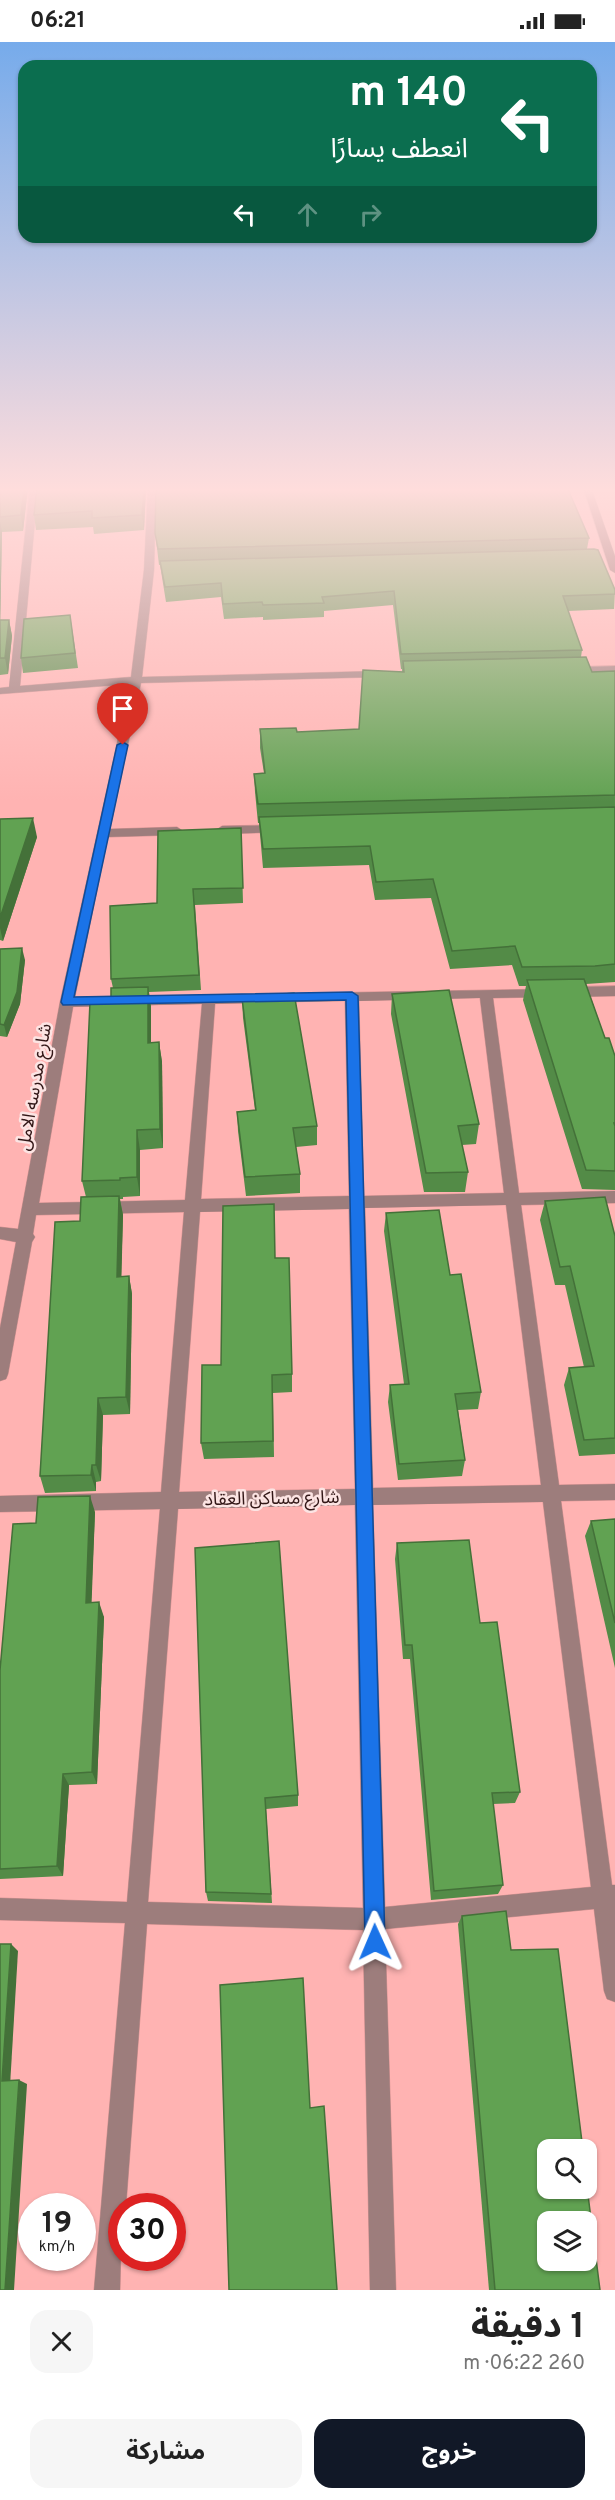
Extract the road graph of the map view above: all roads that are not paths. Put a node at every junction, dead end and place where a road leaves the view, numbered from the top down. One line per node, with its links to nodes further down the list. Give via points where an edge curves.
1 (24, 592): 7 (street)
2 (151, 592): 6 (street, شارع مدرسه الامل)
3 (615, 669): 4 (street)
4 (555, 670)
5 (387, 674): 6 (street)
6 (136, 680): 7 (street); 12 (street, شارع مدرسه الامل)
7 (14, 690): 8 (street)
8 (0, 691)
9 (295, 828): 10 (street)
10 (212, 830)
11 (188, 831): 12 (street)
12 (105, 833): 17 (street, شارع مدرسه الامل)
13 (615, 991): 14 (street)
14 (486, 993): 15 (street); 19 (street)
15 (352, 996): 16 (street); 20 (street)
16 (209, 999): 17 (street); 21 (street)
17 (67, 1002): 22 (street, شارع مدرسه الامل)
18 (615, 1197): 19 (street)
19 (513, 1199): 20 (street); 27 (street)
20 (357, 1202): 21 (street); 28 (street)
21 (193, 1206): 22 (street); 29 (street)
22 (31, 1209): 24 (street, شارع مدرسه الامل)
23 (0, 1233): 24 (street)
24 (27, 1237): 25 (street, شارع مدرسه الامل)
25 (0, 1374)
26 (615, 1492): 27 (street, شارع مساكن العقاد)
27 (551, 1493): 28 (street, شارع مساكن العقاد); 31 (street)
28 (364, 1496): 29 (street, شارع مساكن العقاد); 34 (street)
29 (170, 1501): 30 (street, شارع مساكن العقاد); 33 (street)
30 (0, 1503)
31 (609, 1896): 34 (street); 35 (street)
32 (0, 1909): 33 (street)
33 (137, 1913): 34 (street); 36 (street)
34 (374, 1919): 37 (street)
35 (615, 1991)
36 (107, 2290)
37 (383, 2290)

